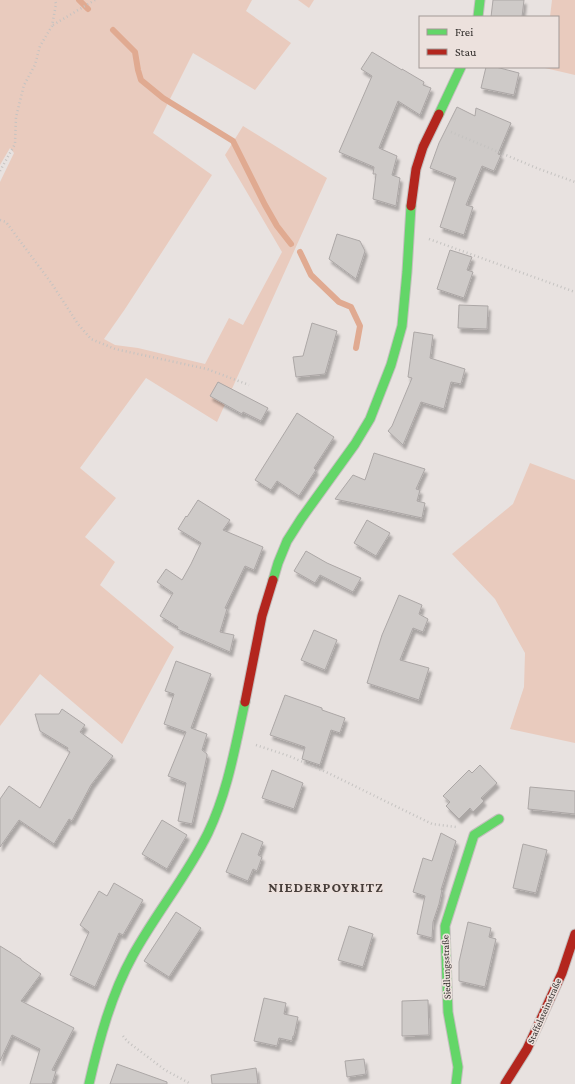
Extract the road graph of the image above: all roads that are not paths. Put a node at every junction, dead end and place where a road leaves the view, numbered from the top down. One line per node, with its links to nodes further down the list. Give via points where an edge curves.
1 (480, 0): 2 (main road)
2 (478, 16)
3 (461, 68): 6 (main road, via 423,147 416,169 402,326 389,371 370,419 301,519 278,563 262,616 224,793 203,843 125,972 106,1020)
4 (499, 820): 7 (main road, Siedlungsstraße, via 474,835 445,926 448,1012 458,1067)
5 (575, 934): 8 (main road, Staffelsteinstraße, via 562,973 527,1049)
6 (89, 1084)
7 (456, 1084)
8 (505, 1084)

